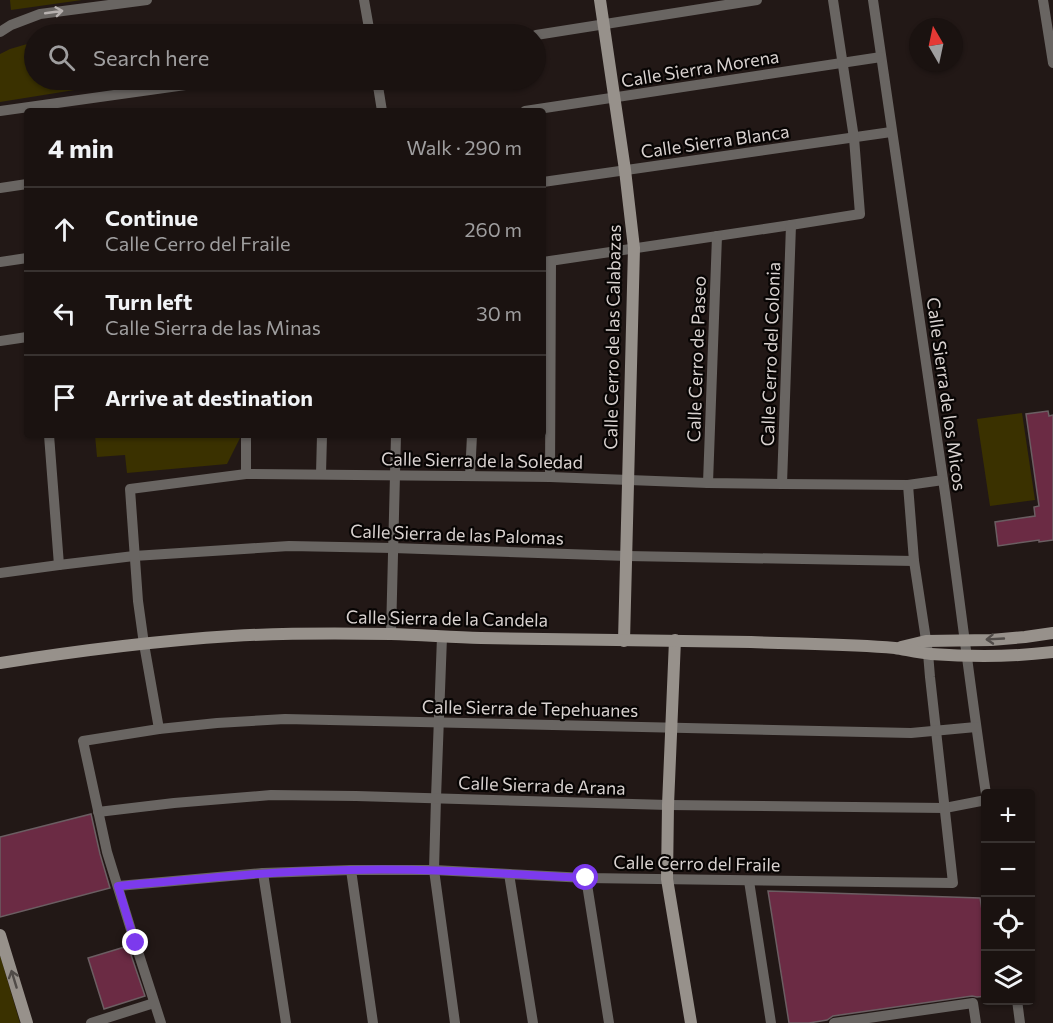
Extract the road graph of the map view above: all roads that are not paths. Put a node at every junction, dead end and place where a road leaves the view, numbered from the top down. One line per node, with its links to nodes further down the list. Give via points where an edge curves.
1 (147, 0): 11 (street, one-way to 1, via 40,14)
2 (364, 0): 9 (street)
3 (600, 0): 10 (street, Calle Cerro de las Calabazas)
4 (757, 0): 10 (street)
5 (833, 0): 14 (street)
6 (873, 0): 13 (street, Calle Sierra de los Micos)
7 (1043, 0): 8 (street)
8 (1049, 14): 15 (street)
9 (368, 24)
10 (604, 25): 12 (street); 18 (street, Calle Cerro de las Calabazas)
11 (0, 32)
12 (546, 34)
13 (881, 57): 14 (street, Calle Sierra Morena); 22 (street, Calle Sierra de los Micos)
14 (843, 63): 18 (street, Calle Sierra Morena); 23 (street)
15 (1053, 63)
16 (150, 90): 21 (street)
17 (379, 90): 19 (street)
18 (615, 98): 20 (street, Calle Sierra Morena); 24 (street, Calle Cerro de las Calabazas)
19 (382, 108)
20 (546, 108)
21 (0, 111)
22 (891, 132): 23 (street, Calle Sierra Blanca); 47 (street, Calle Sierra de los Micos)
23 (854, 138): 24 (street, Calle Sierra Blanca); 28 (street, via 860,214)
24 (626, 170): 25 (street, Calle Sierra Blanca); 30 (street, Calle Cerro de las Calabazas)
25 (546, 182)
26 (24, 184): 27 (street)
27 (0, 188)
28 (791, 225): 29 (street); 49 (street, Calle Cerro del Colonia)
29 (717, 236): 30 (street); 48 (street, Calle Cerro de Paseo)
30 (634, 248): 32 (street); 46 (street, Calle Cerro de las Calabazas)
31 (24, 258): 33 (street)
32 (547, 261): 45 (street)
33 (0, 262)
34 (24, 337): 35 (street)
35 (0, 341)
36 (49, 438): 55 (street)
37 (246, 438): 41 (street)
38 (322, 438): 42 (street)
39 (396, 438): 43 (street)
40 (472, 438): 44 (street)
41 (246, 474): 42 (street, Calle Sierra de la Soledad); 52 (street, Calle Sierra de la Soledad, via 130,489)
42 (321, 474): 43 (street, Calle Sierra de la Soledad)
43 (394, 476): 44 (street, Calle Sierra de la Soledad); 51 (street)
44 (470, 477): 45 (street, Calle Sierra de la Soledad)
45 (550, 477): 46 (street, Calle Sierra de la Soledad)
46 (628, 479): 48 (street, Calle Sierra de la Soledad); 53 (street, Calle Cerro de las Calabazas)
47 (943, 480): 50 (street, Calle Sierra de la Soledad); 61 (street, Calle Sierra de los Micos)
48 (708, 483): 49 (street, Calle Sierra de la Soledad)
49 (782, 484): 50 (street, Calle Sierra de la Soledad)
50 (908, 485): 54 (street)
51 (393, 548): 52 (street, Calle Sierra de las Palomas, via 289,546); 53 (street, Calle Sierra de las Palomas); 58 (street)
52 (134, 556): 55 (street, Calle Sierra de las Palomas); 63 (street)
53 (627, 556): 54 (street, Calle Sierra de las Palomas); 62 (street, Calle Cerro de las Calabazas)
54 (914, 561): 64 (street)
55 (59, 565): 56 (street, Calle Sierra de las Palomas)
56 (0, 573)
57 (1053, 633): 61 (street, one-way to 61)
58 (391, 634): 59 (street, Calle Sierra de la Candela); 63 (street, Calle Sierra de la Candela, via 230,636)
59 (442, 637): 62 (street, Calle Sierra de la Candela); 68 (street)
60 (675, 640): 62 (street, Calle Sierra de la Candela); 64 (street, Calle Sierra de la Candela); 69 (street)
61 (964, 640): 64 (street); 66 (street, Calle Sierra de los Micos)
62 (624, 641)
63 (144, 644): 67 (street, Calle Sierra de la Candela); 71 (street)
64 (927, 647): 66 (street); 72 (street)
65 (1053, 652): 66 (street)
66 (966, 656): 70 (street, Calle Sierra de los Micos)
67 (0, 663)
68 (439, 722): 69 (street, Calle Sierra de Tepehuanes); 71 (street, Calle Sierra de Tepehuanes, via 285,719); 74 (street)
69 (671, 727): 72 (street, Calle Sierra de Tepehuanes); 76 (street)
70 (976, 728): 72 (street, Calle Sierra de Tepehuanes); 73 (street, Calle Sierra de los Micos)
71 (159, 729): 78 (street, Calle Sierra de Tepehuanes, via 83,741)
72 (936, 732): 77 (street)
73 (985, 789)
74 (436, 798): 76 (street, Calle Sierra de Arana); 78 (street, Calle Sierra de Arana, via 271,795); 80 (street)
75 (981, 801): 77 (street, Calle Sierra de Arana)
76 (668, 805): 77 (street, Calle Sierra de Arana); 84 (street)
77 (945, 808): 85 (street, Calle Cerro del Fraile, via 953,883)
78 (98, 812): 86 (street)
79 (351, 870): 80 (street, Calle Cerro del Fraile); 81 (street, Calle Cerro del Fraile); 94 (street)
80 (434, 870): 82 (street, Calle Cerro del Fraile); 95 (street)
81 (263, 873): 86 (street, Calle Cerro del Fraile); 93 (street)
82 (509, 874): 83 (street, Calle Cerro del Fraile); 96 (street)
83 (586, 878): 84 (street, Calle Cerro del Fraile); 97 (street)
84 (667, 879): 85 (street, Calle Cerro del Fraile); 98 (street)
85 (749, 881): 99 (street)
86 (118, 886): 88 (street)
87 (0, 935): 90 (street, one-way to 87)
88 (154, 1003): 91 (street); 92 (street)
89 (1018, 1005): 102 (street)
90 (27, 1023)
91 (91, 1023)
92 (162, 1023)
93 (286, 1023)
94 (373, 1023)
95 (455, 1023)
96 (533, 1023)
97 (609, 1023)
98 (691, 1023)
99 (771, 1023)
100 (834, 1023): 101 (street, via 973,1003)
101 (976, 1023)
102 (1020, 1023)

